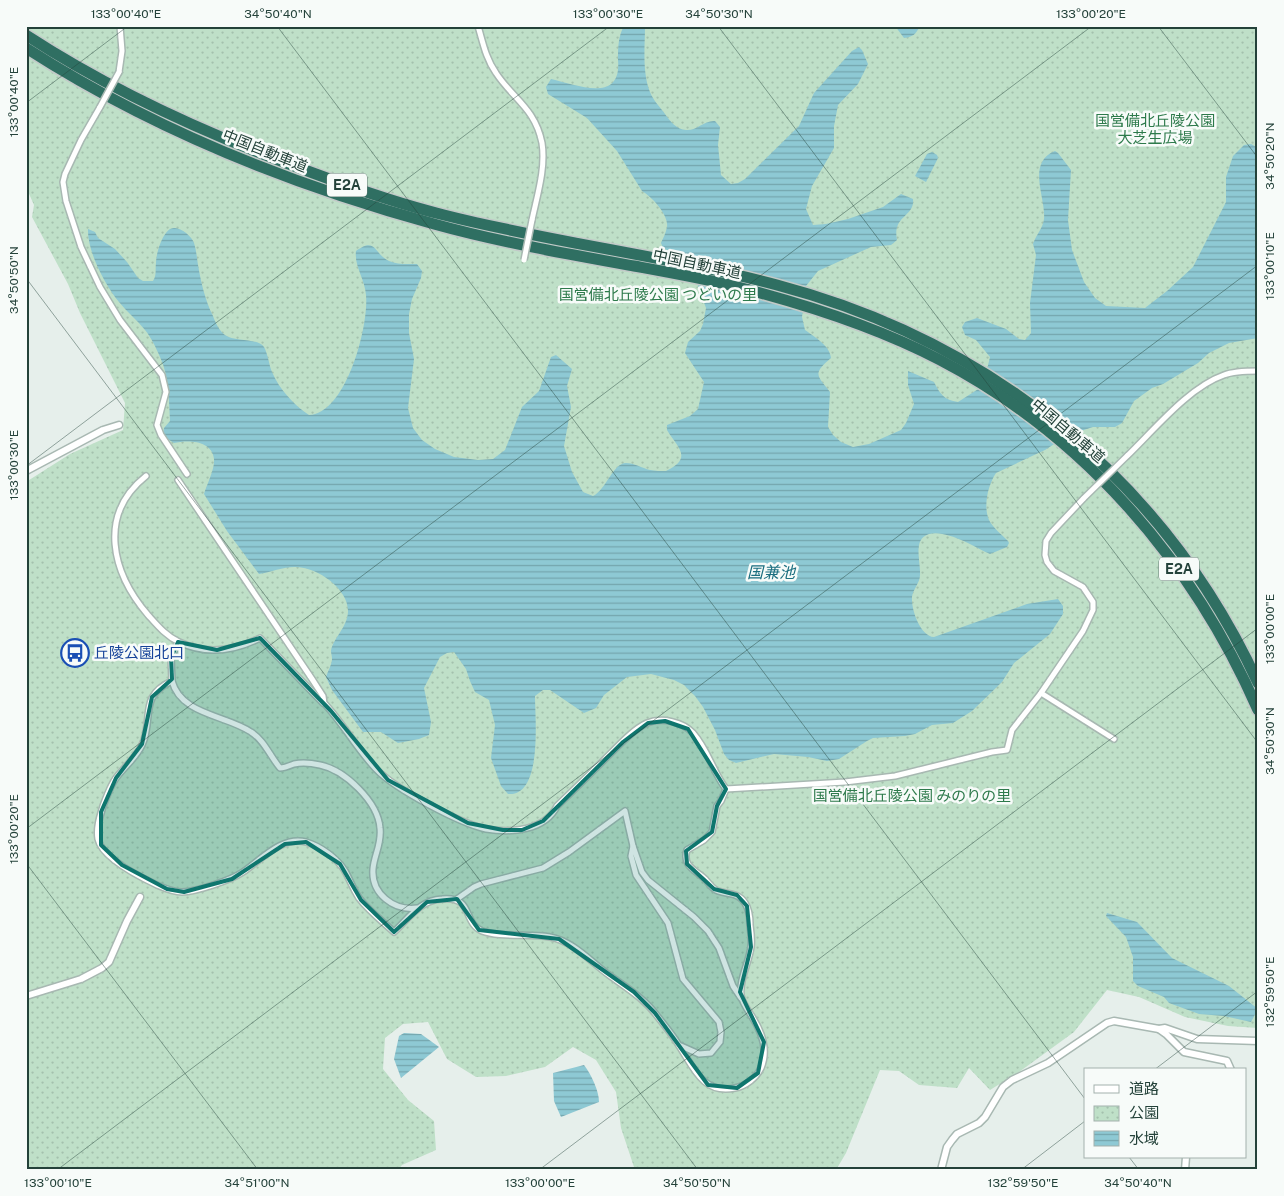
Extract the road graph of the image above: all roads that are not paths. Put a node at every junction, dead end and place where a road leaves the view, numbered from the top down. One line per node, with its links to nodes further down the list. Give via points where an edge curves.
1 (120, 26): 12 (street, bridge, via 122,50 119,72 81,140 63,182 75,232 100,287 120,320 162,375 166,392 157,425)
2 (478, 26): 5 (street, bridge, via 491,65 532,115 542,143 542,166)
3 (26, 34): 6 (highway, 中国自動車道 / E2A, via 97,77 200,129 326,178 441,214)
4 (26, 48): 6 (highway, 中国自動車道 / E2A, via 140,113 264,167 374,207 491,238)
5 (524, 260)
6 (691, 271): 8 (highway, 中国自動車道 / E2A, via 862,325); 8 (highway, 中国自動車道 / E2A, via 780,286 822,298 906,331)
7 (1258, 371): 18 (street, bridge, via 1225,374 1205,383 1051,533 1046,541 1047,562 1054,571 1083,587 1093,602 1093,610)
8 (977, 374): 10 (highway, 中国自動車道 / E2A, via 1013,391)
9 (119, 425): 11 (street, via 103,430)
10 (1074, 445): 17 (highway, 中国自動車道 / E2A, via 1130,492 1181,553 1228,624); 20 (highway, 中国自動車道 / E2A, via 1175,563 1218,630)
11 (26, 471)
12 (187, 474)
13 (146, 476): 15 (street, via 136,485 121,509 114,537 115,553 129,589 141,607)
14 (178, 480): 19 (street, via 312,679)
15 (178, 642): 16 (street, via 171,658); 19 (street, via 217,650 239,647 260,638)
16 (172, 681): 26 (street, via 188,704 258,737 280,768 318,764 332,768 353,783 374,808 379,820 380,843 373,872 376,888 391,904 404,909); 26 (street, via 152,697 142,744 108,794 98,830 98,840 105,852 156,884 184,892 232,878 271,850 285,844 306,842 340,864 361,900 394,932)
17 (1258, 683)
18 (1041, 693): 21 (street); 22 (street, via 1012,730 1007,750 894,776)
19 (324, 703): 22 (street, via 388,780 427,803 485,829 522,830 542,821 623,742 648,723 658,721 674,722 693,733)
20 (1258, 710)
21 (1114, 739)
22 (726, 789): 28 (street, via 717,806 712,832 687,850 686,858 693,871 714,890 737,895 747,906 751,947 743,973)
23 (633, 846): 25 (street, via 625,811 543,868 481,884); 28 (street, via 648,880 708,931); 31 (street, via 631,856 636,876 668,922 684,979 720,1027 720,1042 711,1053 693,1053)
24 (140, 897): 27 (street, via 102,968 81,979)
25 (457, 899): 26 (street, via 440,898); 31 (street, via 476,927 485,932 547,936 572,947 634,992)
26 (417, 908)
27 (26, 996)
28 (742, 999): 31 (street, via 764,1042 762,1065 749,1082 729,1089 708,1085 693,1069)
29 (1159, 1029): 30 (street, via 1197,1039); 32 (street, via 1184,1052 1227,1061); 33 (street, via 1114,1021 1107,1023 1048,1063 1012,1080 998,1093 979,1123 952,1140)
30 (1258, 1041)
31 (679, 1044)
32 (1230, 1068)
33 (941, 1170)

